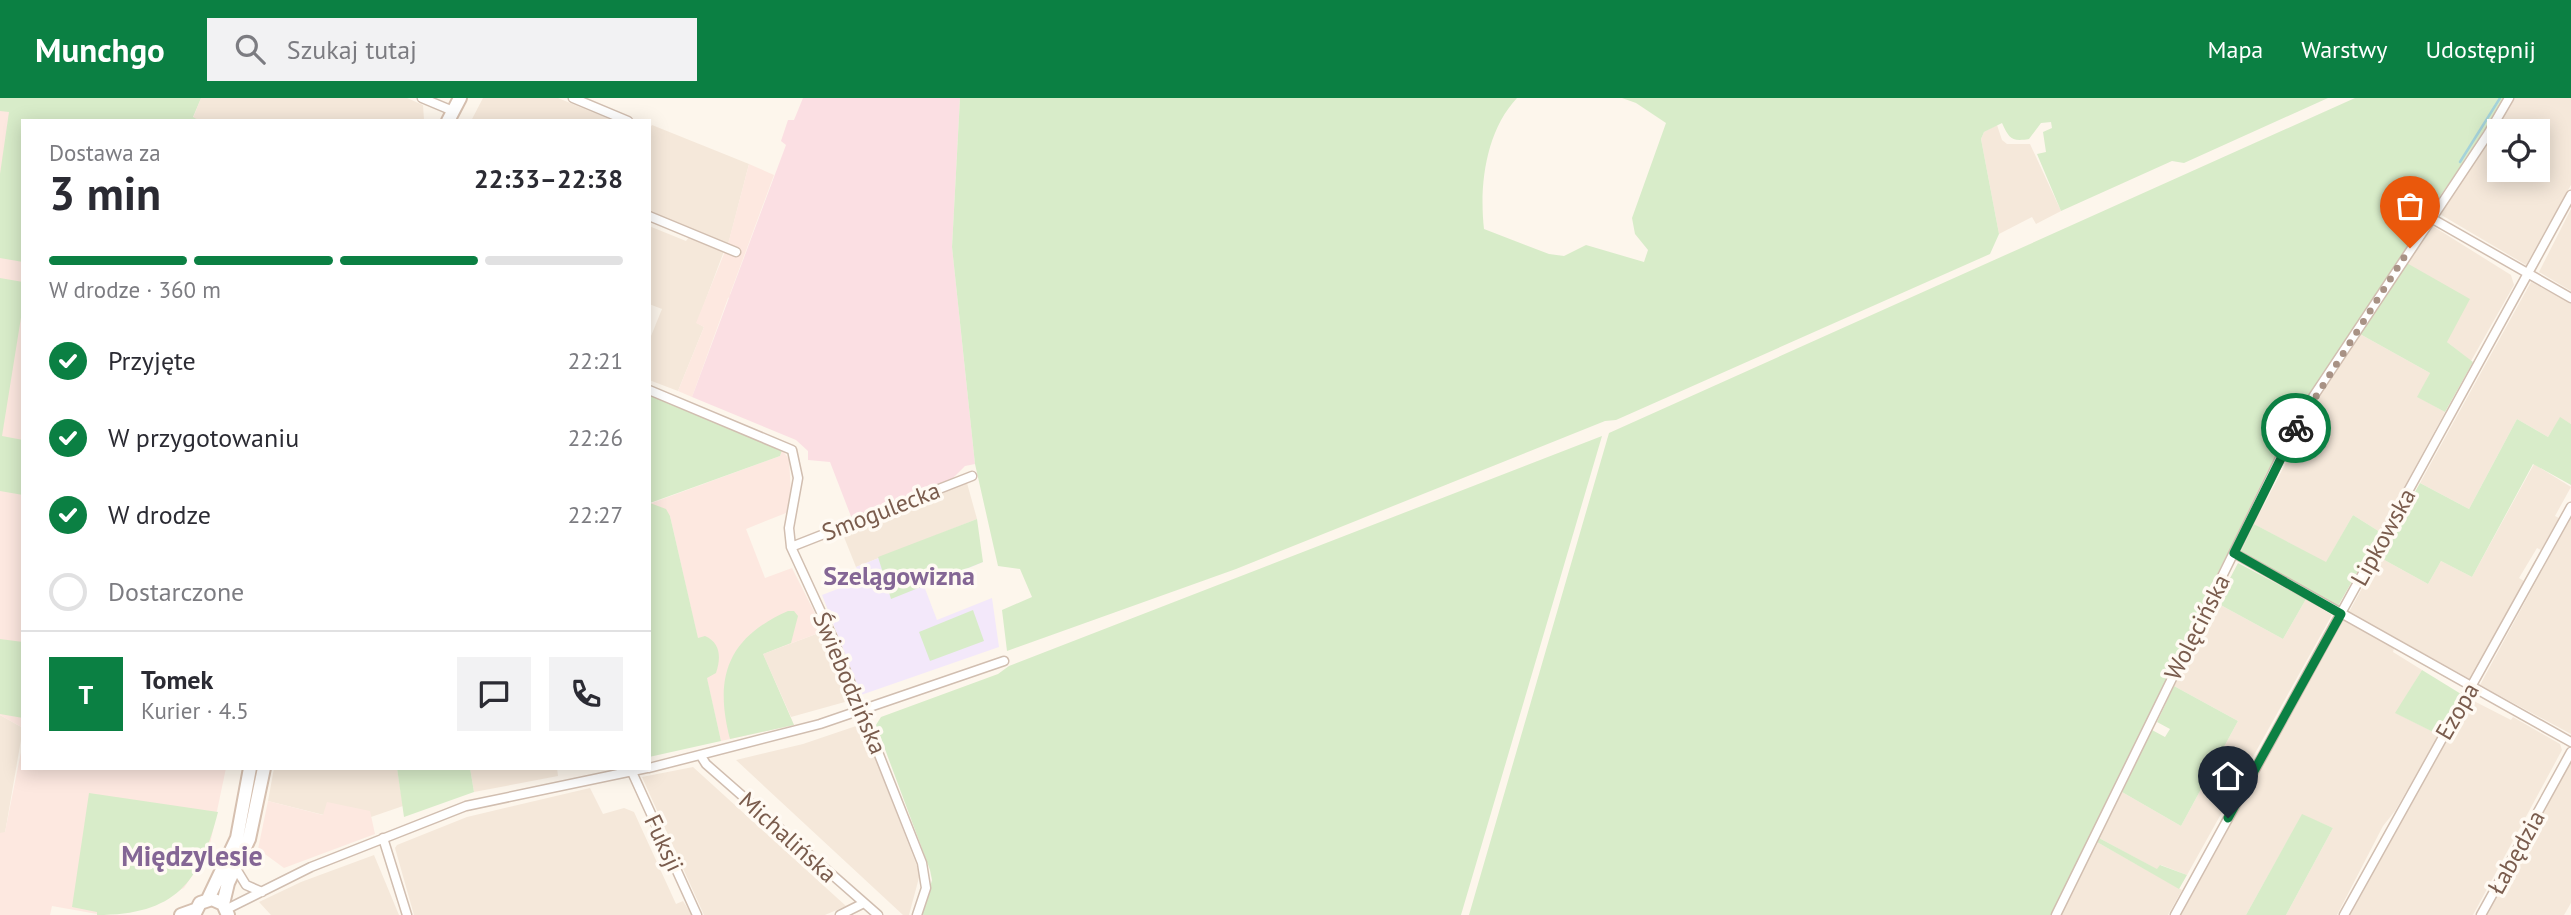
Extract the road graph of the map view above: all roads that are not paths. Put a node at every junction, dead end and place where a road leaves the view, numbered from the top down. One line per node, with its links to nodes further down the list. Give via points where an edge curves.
1 (422, 98): 5 (street)
2 (460, 98): 5 (street)
3 (573, 98): 6 (street)
4 (2509, 98): 9 (street, Wolęcińska)
5 (451, 116)
6 (623, 119)
7 (2571, 195): 11 (street, Lipkowska)
8 (651, 217): 10 (street)
9 (2431, 218): 11 (street); 17 (street, Wolęcińska, via 2311,400)
10 (736, 252)
11 (2529, 273): 12 (street); 18 (street, Lipkowska)
12 (2571, 298)
13 (651, 391): 16 (street, Świebodzińska, via 792,450 798,478)
14 (972, 475): 16 (street, Smogulecka)
15 (2571, 508): 20 (street, Ezopa)
16 (790, 547): 21 (street, Świebodzińska)
17 (2234, 553): 18 (street); 43 (street, Wolęcińska)
18 (2341, 614): 20 (street); 44 (street, Lipkowska)
19 (1004, 661): 21 (street)
20 (2471, 687): 22 (street); 45 (street, Ezopa)
21 (863, 712): 24 (street); 42 (street, Świebodzińska, via 925,872 926,888)
22 (2571, 742)
23 (2571, 752): 46 (street, Łabędzia)
24 (701, 756): 25 (street); 34 (street, Michalińska)
25 (651, 767)
26 (250, 770): 33 (street, via 237,838)
27 (264, 770): 31 (street, via 249,839)
28 (640, 770): 29 (street)
29 (632, 772): 30 (street, via 466,806); 39 (street, Fuksji)
30 (383, 838): 32 (street); 38 (street)
31 (235, 867): 32 (street, via 246,885); 35 (street)
32 (262, 892): 35 (street)
33 (208, 899): 35 (street); 36 (street)
34 (862, 904): 40 (street); 41 (street, Michalińska)
35 (226, 909)
36 (195, 913): 37 (street)
37 (181, 915)
38 (407, 915)
39 (697, 915)
40 (839, 915)
41 (878, 915)
42 (917, 915)
43 (2056, 915)
44 (2175, 915)
45 (2344, 915)
46 (2481, 915)

